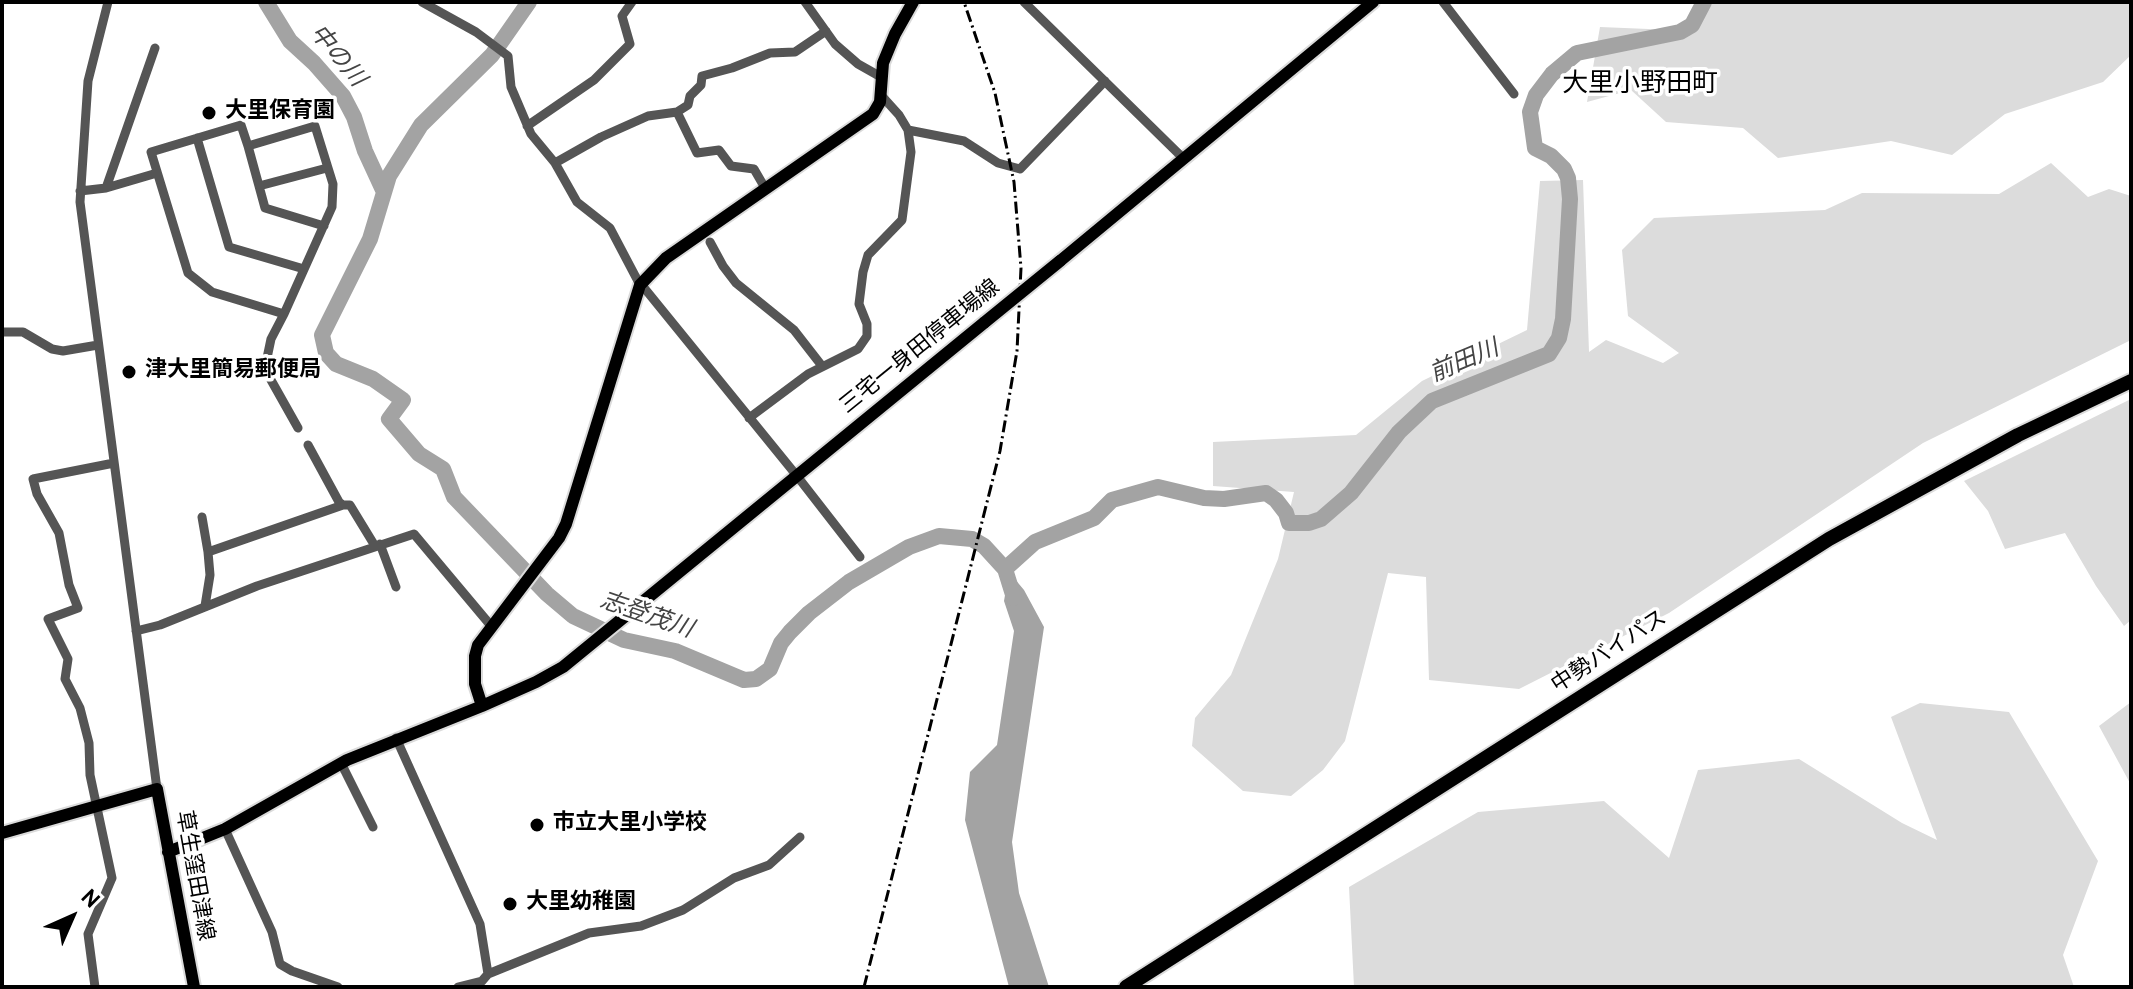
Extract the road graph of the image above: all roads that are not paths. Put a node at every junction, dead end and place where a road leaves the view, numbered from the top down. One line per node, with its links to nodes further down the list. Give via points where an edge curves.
1 (108, 2): 27 (street, via 88,81)
2 (632, 2): 16 (street, via 622,16 630,44 594,80)
3 (805, 2): 9 (street)
4 (913, 2): 11 (main road)
5 (1024, 2): 12 (street)
6 (1373, 2): 20 (main road, 三宅一身田停車場線)
7 (1443, 2): 14 (street)
8 (428, 4): 16 (street, via 511,60 511,87)
9 (826, 31): 11 (street, via 858,64); 15 (street, via 795,52 770,53 702,76 688,105)
10 (155, 48): 25 (street)
11 (881, 77): 13 (main road)
12 (1105, 81): 17 (street, via 1020,169 998,163 964,141); 20 (street)
13 (880, 94): 17 (street); 26 (main road, via 877,109 867,119)
14 (1514, 94)
15 (677, 112): 21 (street, via 648,116); 26 (street, via 697,153 719,150 731,166 754,169)
16 (527, 126): 21 (street)
17 (908, 130): 35 (street, via 911,152 902,220 868,255 863,272 859,304 867,336 858,349)
18 (197, 138): 19 (street, via 241,125); 23 (street, via 151,152); 30 (street, via 229,247)
19 (248, 146): 22 (street, via 315,126); 24 (street)
20 (1184, 159): 41 (main road, 三宅一身田停車場線, bridge)
21 (555, 163): 31 (street, via 577,202 610,228)
22 (327, 168): 24 (street); 28 (street, via 335,192)
23 (157, 173): 25 (street); 32 (street, via 193,278 212,292)
24 (259, 186): 28 (street, via 265,208)
25 (106, 188): 27 (street)
26 (765, 188): 31 (main road, via 666,258)
27 (80, 191): 34 (street)
28 (324, 226): 30 (street)
29 (710, 242): 35 (street, via 736,283 794,330)
30 (304, 269): 32 (street)
31 (640, 284): 37 (street); 49 (main road, via 559,538)
32 (284, 314): 38 (street, via 271,339 268,371)
33 (2, 332): 34 (street, via 23,332 63,351)
34 (98, 345): 40 (street)
35 (822, 366): 37 (street)
36 (2131, 381): 66 (highway, 中勢バイパス, via 2018,435 1829,539)
37 (749, 418): 41 (street)
38 (298, 428)
39 (308, 445): 42 (street)
40 (114, 463): 50 (street); 55 (street, via 33,479 59,533 78,608 48,619 68,659 65,679 80,708)
41 (797, 476): 46 (street); 51 (main road, 三宅一身田停車場線, via 586,650 536,682)
42 (343, 505): 44 (street, via 350,505); 45 (street)
43 (202, 517): 45 (street)
44 (378, 545): 47 (street); 48 (street); 49 (street, via 414,534)
45 (208, 552): 48 (street)
46 (860, 557)
47 (396, 587)
48 (205, 606): 50 (street)
49 (492, 627): 51 (main road, via 475,656)
50 (136, 631): 54 (street)
51 (482, 706): 52 (main road, 三宅一身田停車場線)
52 (396, 738): 53 (main road, 三宅一身田停車場線); 61 (street, via 480,924)
53 (341, 763): 56 (street); 57 (main road, 三宅一身田停車場線)
54 (157, 789): 55 (main road, 草生窪田津線); 60 (main road, 草生窪田津線)
55 (98, 805): 58 (main road, 草生窪田津線); 62 (street, via 112,878 88,934)
56 (373, 827)
57 (225, 829): 60 (main road, 三宅一身田停車場線); 64 (street, via 272,932 280,964)
58 (2, 833)
59 (800, 837): 61 (street, via 769,865 734,878 672,915 622,930 596,931)
60 (168, 852): 63 (main road, 草生窪田津線)
61 (485, 981): 65 (street)
62 (95, 987)
63 (194, 987)
64 (338, 987)
65 (458, 987)
66 (1126, 987)

